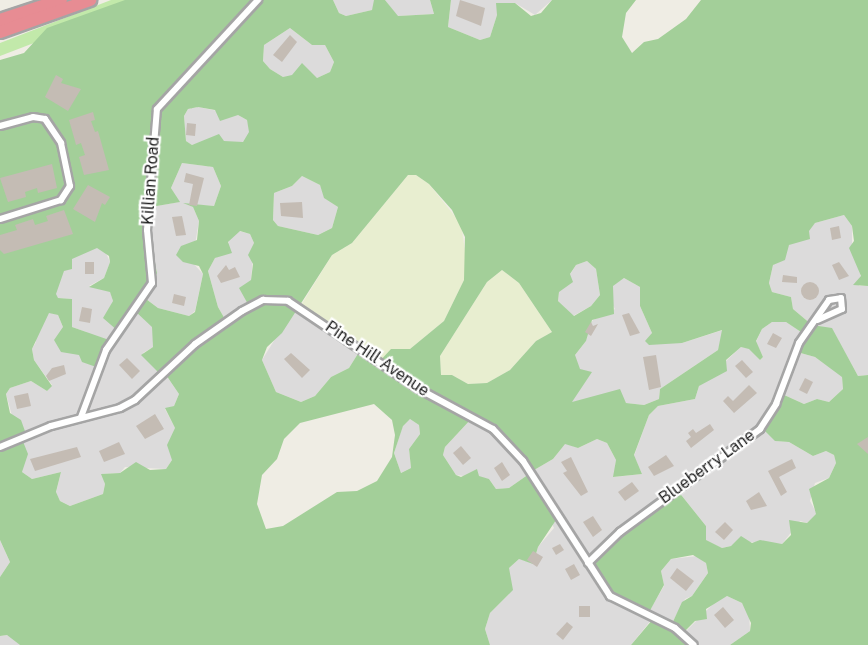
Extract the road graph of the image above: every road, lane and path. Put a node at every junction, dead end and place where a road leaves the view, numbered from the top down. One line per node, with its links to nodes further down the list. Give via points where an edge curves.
1 (62, 0): 4 (highway)
2 (90, 0): 5 (highway)
3 (258, 0): 9 (street, Killian Road, via 157,109 147,230 152,282 106,350)
4 (0, 20)
5 (0, 32)
6 (0, 126): 7 (street, via 33,117 45,119 61,143 70,186 61,200)
7 (0, 219)
8 (817, 320): 11 (street, Blueberry Lane, via 800,343 776,404 760,429 620,532)
9 (81, 417): 10 (street, Pine Hill Avenue); 11 (street, Pine Hill Avenue, via 135,400 195,344 253,304 270,299 288,301 417,388 493,429 523,461)
10 (0, 447)
11 (588, 564): 12 (street, Pine Hill Avenue, via 616,601 675,628)
12 (694, 645)

